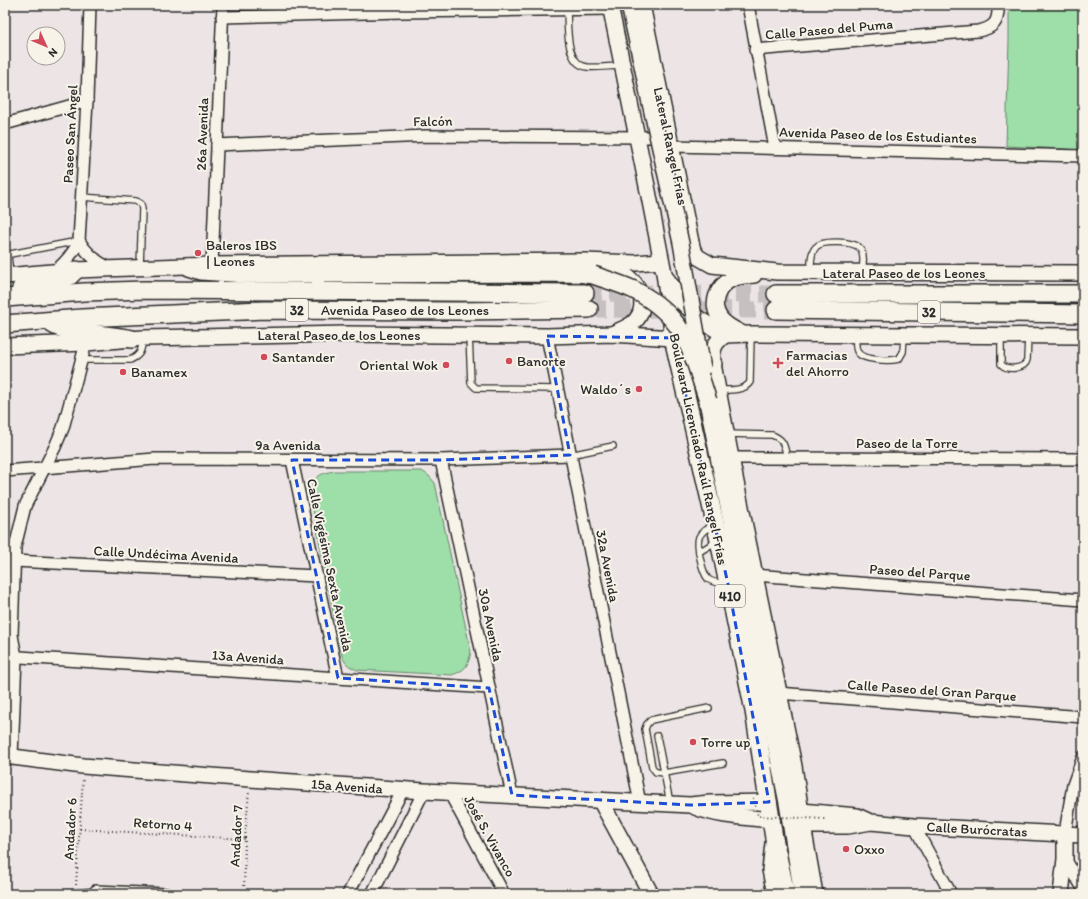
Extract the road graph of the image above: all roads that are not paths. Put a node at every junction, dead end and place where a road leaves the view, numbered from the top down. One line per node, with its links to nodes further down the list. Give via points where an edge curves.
1 (90, 5): 12 (street, Paseo San Ángel)
2 (222, 5): 9 (street, 26a Avenida)
3 (629, 5): 64 (street, Boulevard Licenciado Raúl Rangel Frías / 410, bridge)
4 (642, 5): 16 (street, Lateral Rangel Frías)
5 (748, 5): 10 (street)
6 (998, 5): 10 (street, Calle Paseo del Puma, via 996,22 988,29 978,31)
7 (611, 7): 8 (street); 11 (street)
8 (567, 10): 9 (street); 11 (lane, via 570,51 573,58 587,67)
9 (222, 17): 15 (street, 26a Avenida)
10 (755, 50): 17 (street)
11 (624, 70): 14 (street, Boulevard Licenciado Raúl Rangel Frías, via 644,132)
12 (88, 101): 13 (street); 21 (street, Paseo San Ángel)
13 (5, 124)
14 (643, 137): 15 (street, Falcón, via 427,136); 16 (street); 20 (street, Boulevard Licenciado Raúl Rangel Frías / 410)
15 (217, 145): 25 (street, 26a Avenida)
16 (672, 146): 17 (street, Avenida Paseo de los Estudiantes); 19 (street, Lateral Rangel Frías)
17 (775, 148): 18 (street, Avenida Paseo de los Estudiantes)
18 (1083, 156)
19 (679, 179): 20 (street, via 662,170 656,172); 28 (street, Lateral Rangel Frías, via 693,250 705,262)
20 (648, 190): 27 (street, Boulevard Licenciado Raúl Rangel Frías / 410)
21 (81, 197): 22 (street, Paseo San Ángel); 29 (lane, via 136,200 141,204)
22 (79, 241): 23 (lane); 30 (street, via 92,258); 32 (street, Paseo San Ángel, via 69,258)
23 (6, 255): 37 (lane)
24 (584, 261): 25 (street); 27 (street); 46 (street, via 617,270 638,286 643,303 640,314 632,324)
25 (212, 265): 26 (street)
26 (189, 267): 29 (street); 64 (main road, bridge, via 201,271 246,274 593,275 633,289 670,316 681,330)
27 (662, 267): 49 (street, via 680,301 699,319); 57 (street, Boulevard Licenciado Raúl Rangel Frías / 410)
28 (725, 267): 33 (street, Lateral Paseo de los Leones)
29 (140, 268): 30 (street)
30 (112, 269): 31 (street)
31 (76, 270): 32 (street); 38 (main road, via 66,278)
32 (54, 272): 37 (street)
33 (777, 272): 34 (street, Lateral Paseo de los Leones); 47 (street, via 732,279 723,285 715,298 715,309 720,319 729,327)
34 (811, 272): 35 (street, Lateral Paseo de los Leones); 35 (lane, via 812,255 817,245 841,242 855,244 860,248 863,253)
35 (862, 272): 36 (street, Lateral Paseo de los Leones)
36 (1083, 273)
37 (8, 276)
38 (5, 292)
39 (585, 292): 41 (main road, Avenida Paseo de los Leones / 32, via 144,290)
40 (1083, 294): 43 (main road, 32, via 776,302)
41 (5, 298)
42 (589, 309): 44 (main road, Avenida Paseo de los Leones / 32, via 264,310)
43 (1083, 314)
44 (47, 321): 45 (main road, Avenida Paseo de los Leones / 32); 56 (main road, via 60,329)
45 (5, 324)
46 (612, 334): 53 (street, Lateral Paseo de los Leones); 57 (street, Lateral Paseo de los Leones)
47 (747, 334): 49 (street); 50 (street); 64 (lane, via 750,382 748,386)
48 (469, 335): 53 (street, Lateral Paseo de los Leones); 56 (street, Lateral Paseo de los Leones, via 347,334); 63 (lane, via 471,383 476,388)
49 (725, 335): 61 (street, via 714,346)
50 (856, 335): 51 (street); 51 (lane, via 856,349 860,355 865,358 893,360 899,359 903,352)
51 (904, 335): 54 (street)
52 (1028, 335): 54 (street); 54 (lane, via 1026,364 1022,367 1008,368 1001,364); 55 (street)
53 (547, 336): 63 (street, 32a Avenida)
54 (1001, 336)
55 (1083, 336)
56 (137, 338): 58 (street, Lateral Paseo de los Leones); 60 (lane, via 140,352 137,357 130,360)
57 (673, 338): 62 (main road, Boulevard Licenciado Raúl Rangel Frías / 410)
58 (86, 343): 59 (street, Lateral Paseo de los Leones); 60 (street)
59 (5, 346)
60 (82, 360): 73 (street, via 63,428)
61 (714, 364): 62 (main road, via 694,351 685,357); 64 (street)
62 (681, 374): 75 (main road, Boulevard Licenciado Raúl Rangel Frías / 410)
63 (557, 389): 67 (street, 32a Avenida)
64 (714, 396): 65 (street); 105 (main road, Boulevard Licenciado Raúl Rangel Frías / 410, via 778,753)
65 (727, 434): 68 (street); 69 (lane, via 779,437)
66 (613, 446): 67 (lane)
67 (570, 455): 72 (street, 9a Avenida); 102 (street, 32a Avenida)
68 (731, 458): 69 (street, Paseo de la Torre); 79 (street)
69 (787, 458): 70 (street, Paseo de la Torre)
70 (1083, 459)
71 (292, 460): 72 (street, 9a Avenida); 73 (street, 9a Avenida, via 155,459); 80 (street, Calle Vigésima Sexta Avenida)
72 (441, 460): 86 (street, 30a Avenida)
73 (44, 468): 74 (street, 9a Avenida); 78 (street, via 25,506)
74 (5, 471)
75 (715, 524): 76 (main road, Boulevard Licenciado Raúl Rangel Frías / 410); 77 (lane, via 704,530 700,536)
76 (719, 540): 77 (lane); 82 (main road, Boulevard Licenciado Raúl Rangel Frías / 410)
77 (699, 552): 82 (lane, via 708,578)
78 (14, 561): 80 (street, Calle Undécima Avenida); 81 (street)
79 (754, 575): 83 (street, Paseo del Parque); 87 (street)
80 (317, 576): 85 (street, Calle Vigésima Sexta Avenida)
81 (9, 578): 84 (street, via 12,635)
82 (728, 584): 101 (main road, Boulevard Licenciado Raúl Rangel Frías / 410, via 754,711)
83 (1083, 600)
84 (9, 656): 85 (street, 13a Avenida); 91 (street)
85 (338, 678): 86 (street, 13a Avenida)
86 (489, 688): 99 (street, 30a Avenida)
87 (778, 693): 89 (street, Calle Paseo del Gran Parque); 94 (street)
88 (709, 708): 95 (lane, via 652,720 647,724 645,729 652,767 656,772)
89 (1083, 717)
90 (657, 736): 95 (lane)
91 (8, 756): 96 (street, 15a Avenida, via 83,766)
92 (1083, 757): 110 (street, via 1073,785)
93 (723, 763): 95 (lane)
94 (794, 766): 105 (main road)
95 (664, 773): 103 (lane)
96 (403, 790): 97 (street, 15a Avenida); 120 (street)
97 (424, 791): 98 (street, 15a Avenida); 121 (street)
98 (449, 792): 99 (street, 15a Avenida); 122 (street, José S. Vivanco)
99 (512, 795): 100 (street, 15a Avenida)
100 (600, 800): 102 (street, 15a Avenida); 123 (street)
101 (761, 800): 104 (street, 15a Avenida); 106 (main road, Boulevard Licenciado Raúl Rangel Frías / 410)
102 (640, 803): 103 (street, 15a Avenida)
103 (670, 804): 104 (street, 15a Avenida)
104 (690, 806): 106 (street, 15a Avenida, via 715,814)
105 (794, 807): 107 (street, Calle Burócratas, via 857,816); 109 (main road, Boulevard Licenciado Raúl Rangel Frías / 410)
106 (772, 820): 112 (main road, Boulevard Licenciado Raúl Rangel Frías / 410)
107 (871, 822): 108 (street, Calle Burócratas); 109 (street, Calle Burócratas, via 848,826)
108 (914, 826): 110 (street, Calle Burócratas); 128 (street)
109 (797, 828): 114 (main road); 126 (main road, Boulevard Licenciado Raúl Rangel Frías / 410)
110 (1065, 834): 111 (street, Calle Burócratas); 113 (street)
111 (1083, 835)
112 (774, 838): 124 (street, via 770,870); 125 (main road, Boulevard Licenciado Raúl Rangel Frías / 410)
113 (1064, 859): 115 (street); 129 (street)
114 (809, 861): 127 (street)
115 (1083, 888)
116 (95, 892): 117 (lane); 119 (street)
117 (76, 893): 118 (lane)
118 (63, 894)
119 (166, 894)
120 (348, 894)
121 (372, 894)
122 (504, 894)
123 (651, 894)
124 (775, 894)
125 (786, 894)
126 (803, 894)
127 (816, 894)
128 (950, 894)
129 (1061, 894)

